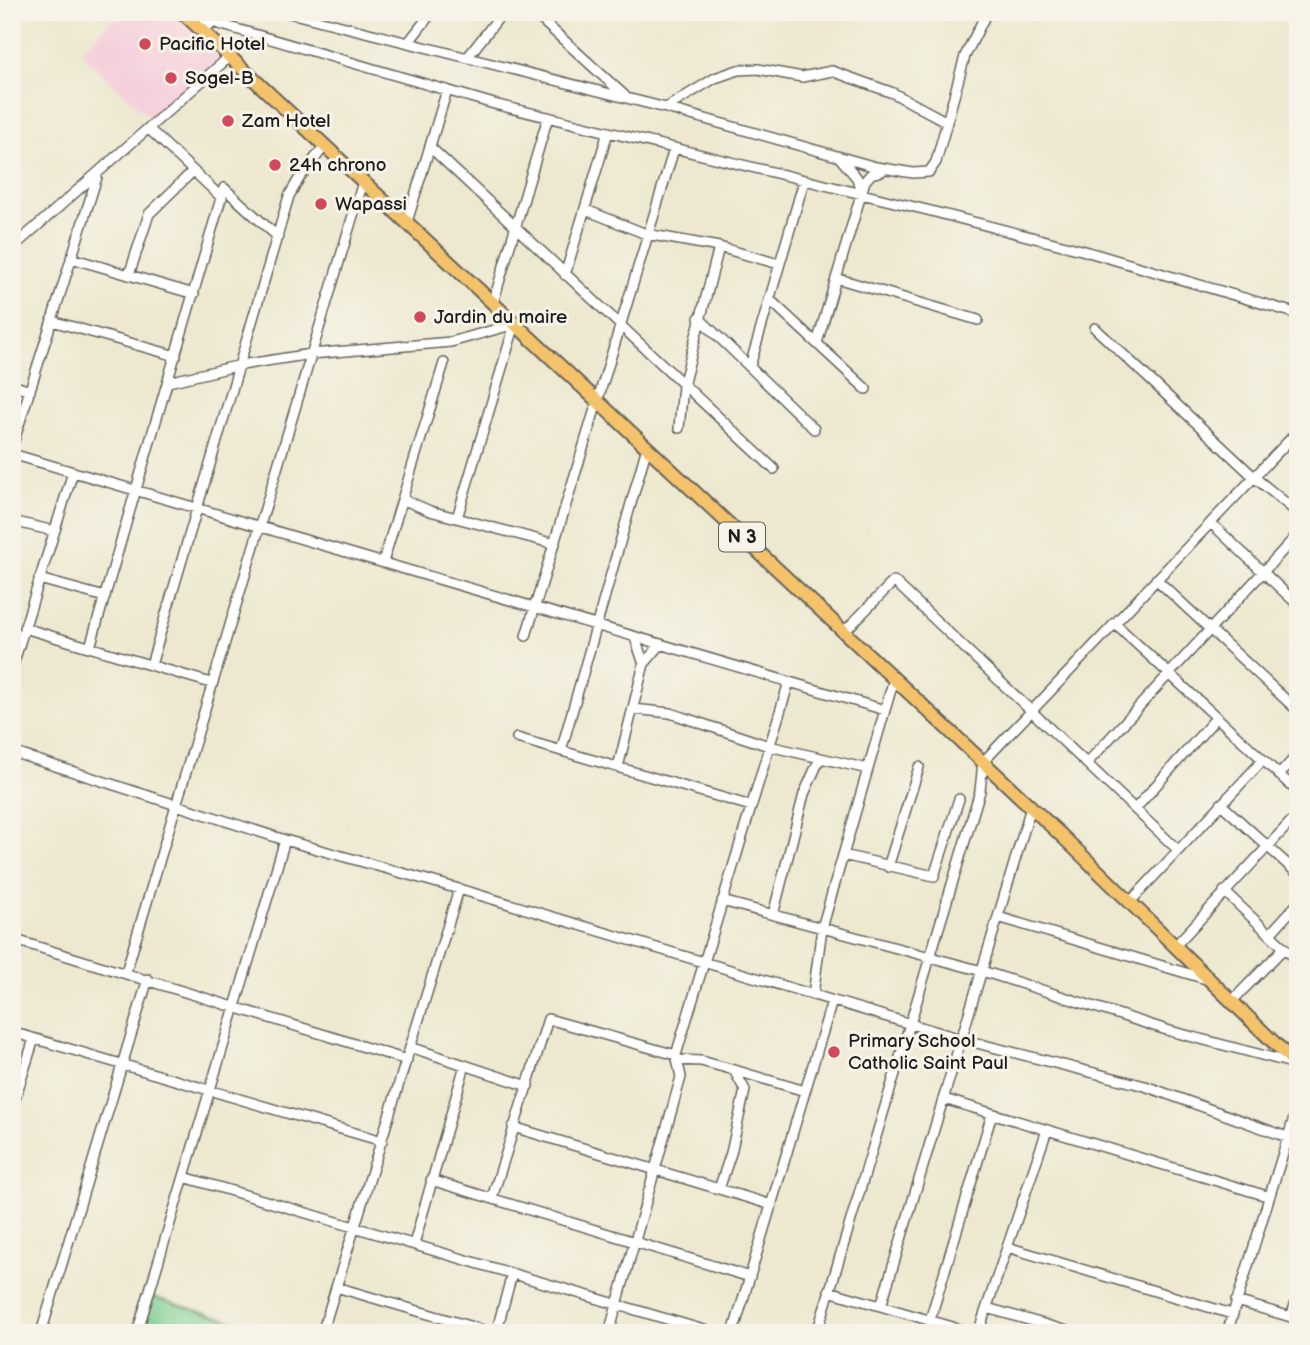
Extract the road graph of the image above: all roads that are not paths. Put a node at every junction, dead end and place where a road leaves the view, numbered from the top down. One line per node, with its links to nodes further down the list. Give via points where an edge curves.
1 (181, 12): 9 (main road, N 3)
2 (229, 12): 9 (street)
3 (286, 12): 8 (street)
4 (431, 12): 10 (street)
5 (503, 12): 12 (street)
6 (533, 12): 14 (street)
7 (988, 12): 17 (street, via 965,57)
8 (304, 14): 10 (street)
9 (206, 28): 11 (main road, N 3); 13 (street)
10 (408, 43): 12 (street)
11 (228, 58): 18 (street); 20 (main road, N 3)
12 (467, 58): 14 (street)
13 (447, 90): 16 (street); 21 (street)
14 (628, 99): 15 (street)
15 (666, 108): 17 (street, via 715,78 738,70 752,68 802,77 832,71 893,93); 23 (street)
16 (548, 117): 19 (street); 33 (street)
17 (947, 122): 24 (street, via 929,172)
18 (149, 129): 25 (street); 26 (street)
19 (608, 132): 22 (street); 31 (street)
20 (324, 147): 28 (main road, N 3); 35 (street, via 295,184)
21 (430, 147): 32 (street); 33 (street)
22 (674, 149): 27 (street); 34 (street)
23 (840, 158): 24 (street); 29 (street, via 857,178)
24 (890, 170): 29 (street, via 871,174)
25 (193, 171): 30 (street); 40 (street, via 149,214)
26 (97, 176): 37 (street); 38 (street)
27 (804, 181): 29 (street); 39 (street)
28 (363, 182): 32 (main road, N 3); 54 (street)
29 (860, 195): 42 (street); 46 (street, via 1085,251)
30 (222, 198): 35 (street, via 224,188); 43 (street)
31 (586, 210): 34 (street); 41 (street)
32 (407, 222): 45 (main road, N 3)
33 (516, 227): 41 (street); 45 (street)
34 (646, 234): 36 (street); 51 (street)
35 (278, 237): 57 (street)
36 (719, 247): 39 (street); 47 (street)
37 (12, 248)
38 (71, 258): 40 (street); 49 (street)
39 (779, 264): 44 (street)
40 (129, 275): 43 (street)
41 (565, 275): 51 (street)
42 (836, 278): 48 (street); 53 (street)
43 (194, 294): 55 (street)
44 (769, 299): 53 (street); 58 (street)
45 (493, 303): 50 (main road, N 3)
46 (1298, 314)
47 (699, 318): 58 (street); 61 (street)
48 (978, 320)
49 (52, 321): 55 (street); 63 (street)
50 (515, 324): 54 (street, via 451,342); 64 (main road, N 3); 78 (street)
51 (621, 328): 61 (street); 64 (street)
52 (1095, 328): 73 (street)
53 (817, 343): 62 (street)
54 (310, 354): 57 (street); 81 (street)
55 (176, 356): 59 (street)
56 (444, 362): 75 (street)
57 (241, 365): 59 (street); 76 (street)
58 (750, 366): 66 (street)
59 (168, 383): 74 (street)
60 (12, 385): 63 (street)
61 (683, 386): 65 (street); 71 (street)
62 (866, 389)
63 (30, 391): 68 (street)
64 (599, 402): 69 (main road, N 3); 84 (street)
65 (679, 428)
66 (814, 429)
67 (1298, 430): 73 (street)
68 (12, 447)
69 (647, 447): 93 (street); 96 (main road, N 3)
70 (12, 454): 72 (street)
71 (774, 469)
72 (73, 472): 74 (street); 82 (street)
73 (1254, 477): 77 (street); 80 (street)
74 (137, 490): 76 (street); 89 (street)
75 (402, 499): 78 (street); 85 (street)
76 (198, 508): 81 (street); 102 (street)
77 (1298, 513)
78 (457, 518): 84 (street)
79 (12, 521): 82 (street)
80 (1211, 523): 86 (street); 88 (street)
81 (259, 526): 85 (street); 107 (street)
82 (54, 531): 87 (street)
83 (1298, 534): 86 (street)
84 (555, 544): 91 (street)
85 (383, 562): 91 (street)
86 (1264, 573): 90 (street); 95 (street)
87 (40, 579): 89 (street); 94 (street)
88 (1156, 579): 92 (street); 95 (street)
89 (105, 597): 100 (street)
90 (1298, 606)
91 (536, 607): 93 (street); 97 (street)
92 (1114, 624): 104 (street); 110 (street)
93 (596, 625): 98 (street); 115 (street)
94 (24, 628): 100 (street); 103 (street)
95 (1211, 629): 104 (street); 111 (street)
96 (844, 632): 105 (main road, N 3); 110 (street, via 894,581)
97 (526, 636)
98 (635, 638): 99 (street); 101 (street)
99 (661, 644): 101 (street); 106 (street)
100 (90, 647): 102 (street)
101 (644, 664): 108 (street)
102 (151, 665): 107 (street)
103 (12, 668)
104 (1169, 674): 112 (street); 121 (street)
105 (894, 679): 109 (street); 120 (main road, N 3)
106 (789, 682): 109 (street); 114 (street)
107 (211, 683): 128 (street)
108 (634, 709): 114 (street, via 670,713); 122 (street)
109 (885, 710): 124 (street)
110 (1032, 711): 120 (street); 121 (street)
111 (1298, 711)
112 (1216, 718): 119 (street); 132 (street)
113 (517, 738): 115 (street)
114 (769, 746): 118 (street); 130 (street)
115 (561, 751): 122 (street)
116 (12, 752): 128 (street)
117 (1298, 754): 125 (street)
118 (820, 758): 124 (street); 145 (street, via 804,793)
119 (1263, 760): 125 (street); 129 (street)
120 (983, 762): 131 (main road, N 3); 152 (street, via 980,791)
121 (1087, 763): 132 (street)
122 (618, 767): 130 (street)
123 (919, 767): 138 (street)
124 (868, 769): 137 (street)
125 (1279, 775): 126 (street)
126 (1298, 792)
127 (959, 799): 138 (street, via 934,876)
128 (175, 803): 134 (street); 156 (street)
129 (1221, 804): 135 (street); 136 (street)
130 (751, 806): 142 (street)
131 (1031, 807): 143 (main road, N 3); 146 (street)
132 (1135, 809): 136 (street)
133 (1298, 814): 135 (street)
134 (285, 840): 140 (street); 162 (street)
135 (1267, 846): 139 (street); 141 (street)
136 (1178, 850): 143 (street)
137 (843, 855): 138 (street); 147 (street)
138 (888, 867)
139 (1298, 874)
140 (459, 889): 153 (street); 167 (street)
141 (1224, 891): 148 (street); 150 (street)
142 (722, 901): 145 (street); 153 (street)
143 (1130, 902): 150 (main road, N 3)
144 (1298, 903): 148 (street)
145 (773, 915): 147 (street)
146 (998, 917): 155 (street); 158 (street)
147 (822, 928): 152 (street); 159 (street)
148 (1269, 934): 151 (street)
149 (12, 939): 156 (street)
150 (1175, 946): 158 (main road, N 3)
151 (1284, 948): 154 (street); 161 (street)
152 (929, 957): 155 (street); 163 (street)
153 (706, 961): 159 (street); 168 (street)
154 (1298, 961)
155 (982, 971): 166 (street); 172 (street, via 1170,1031)
156 (126, 972): 157 (street)
157 (148, 979): 162 (street); 170 (street)
158 (1211, 980): 161 (main road, N 3)
159 (813, 995): 160 (street)
160 (832, 1001): 163 (street); 178 (street)
161 (1232, 1001): 172 (main road, N 3)
162 (235, 1006): 169 (street); 176 (street)
163 (909, 1023): 166 (street); 201 (street)
164 (12, 1032): 165 (street)
165 (34, 1039): 170 (street); 181 (street)
166 (961, 1039): 179 (street); 185 (street, via 1146,1086)
167 (410, 1047): 169 (street); 171 (street)
168 (677, 1058): 173 (street); 175 (street, via 548,1019); 187 (street, via 681,1077)
169 (407, 1060): 186 (street)
170 (120, 1065): 176 (street); 210 (street)
171 (465, 1065): 175 (street); 189 (street)
172 (1297, 1065)
173 (734, 1070): 174 (street); 177 (street)
174 (761, 1080): 177 (street); 178 (street)
175 (528, 1086): 183 (street)
176 (210, 1089): 186 (street); 188 (street)
177 (745, 1090): 190 (street)
178 (805, 1091): 193 (street)
179 (944, 1099): 182 (street); 205 (street)
180 (1298, 1105): 185 (street)
181 (12, 1108)
182 (992, 1114): 184 (street); 209 (street)
183 (513, 1127): 187 (street); 192 (street)
184 (1046, 1130): 191 (street); 197 (street)
185 (1287, 1137): 191 (street)
186 (382, 1142): 194 (street)
187 (654, 1170): 190 (street); 195 (street)
188 (184, 1177): 194 (street); 211 (street)
189 (431, 1180): 192 (street); 196 (street)
190 (719, 1189): 193 (street)
191 (1267, 1196): 203 (street)
192 (492, 1198): 195 (street)
193 (772, 1205): 199 (street)
194 (355, 1226): 196 (street); 200 (street)
195 (634, 1241): 199 (street); 204 (street)
196 (414, 1244): 198 (street)
197 (1007, 1247): 206 (street); 207 (street)
198 (512, 1274): 204 (street); 213 (street)
199 (750, 1277): 216 (street)
200 (336, 1287): 212 (street); 213 (street)
201 (829, 1291): 205 (street); 217 (street)
202 (1298, 1296): 208 (street)
203 (1236, 1301): 207 (street); 208 (street)
204 (618, 1304): 214 (street); 215 (street)
205 (881, 1306): 209 (street)
206 (987, 1308): 219 (street); 220 (street)
207 (1232, 1314): 221 (street)
208 (1294, 1318)
209 (930, 1320): 218 (street)
210 (41, 1333)
211 (137, 1333)
212 (322, 1333)
213 (494, 1333)
214 (609, 1333)
215 (714, 1333)
216 (733, 1333)
217 (817, 1333)
218 (972, 1333)
219 (978, 1333)
220 (1074, 1333)
221 (1227, 1333)

